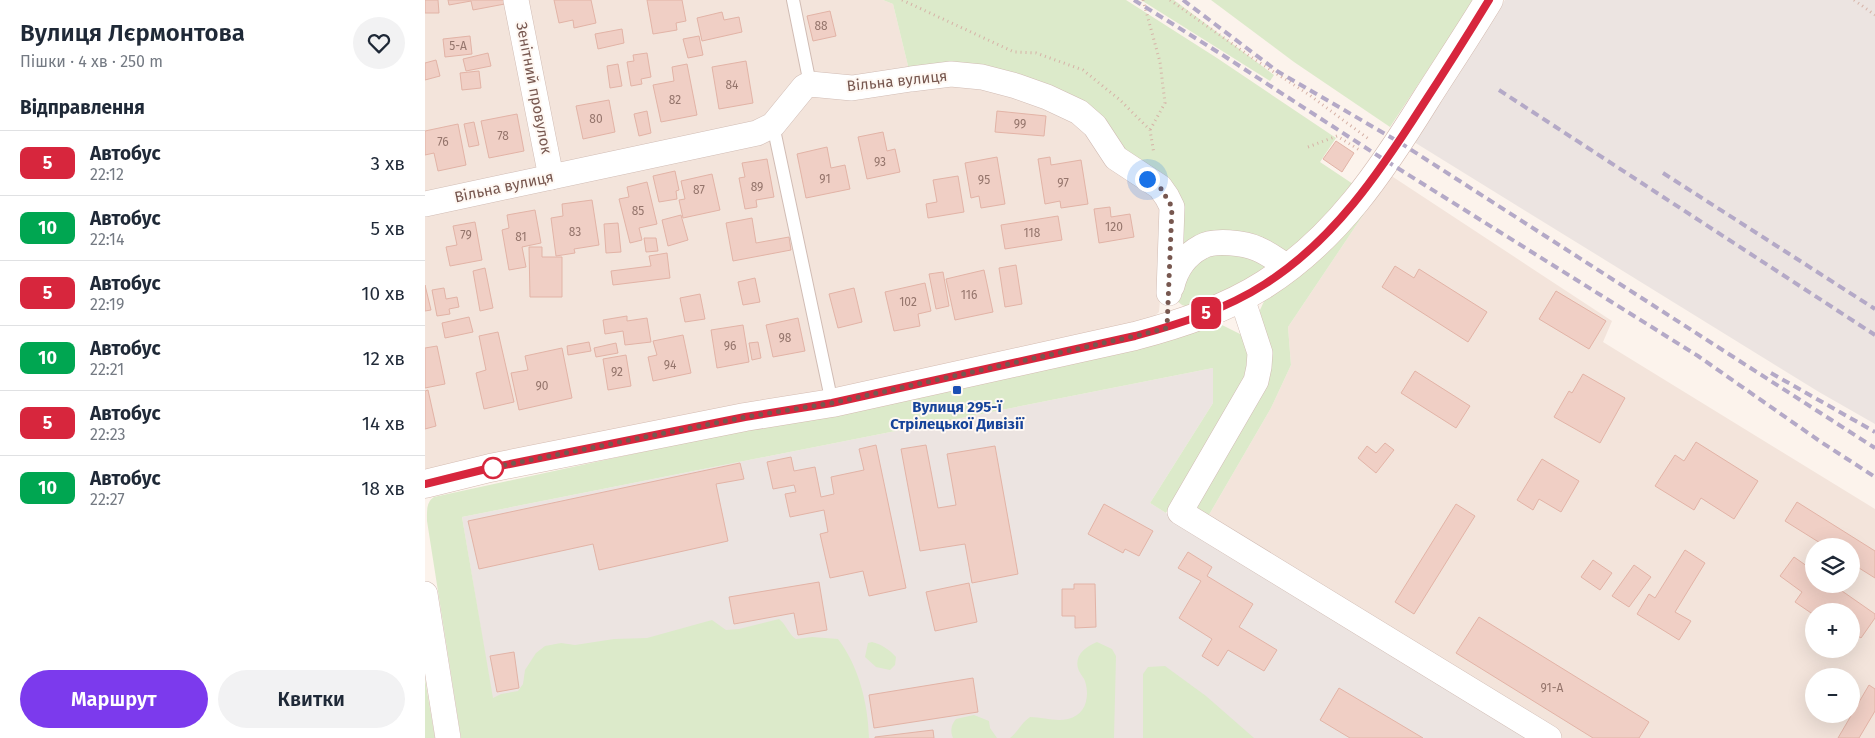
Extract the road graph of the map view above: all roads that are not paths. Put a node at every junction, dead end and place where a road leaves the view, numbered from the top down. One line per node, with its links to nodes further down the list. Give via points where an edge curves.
1 (516, 0): 6 (street, Зенітний провулок)
2 (793, 0): 4 (lane)
3 (1485, 2): 8 (street, via 1374,152 1359,200)
4 (810, 84): 5 (street, Вільна вулиця, via 803,88); 9 (street, Вільна вулиця, via 853,88 951,74 982,77 1039,94 1079,112 1095,126 1116,158 1160,187 1172,207)
5 (773, 125): 6 (street, Вільна вулиця, via 757,133); 12 (lane)
6 (551, 177): 7 (street, Вільна вулиця)
7 (425, 204)
8 (1288, 267): 9 (street, Вільна вулиця, via 1259,249 1241,244 1202,246 1175,272); 10 (street)
9 (1169, 294): 11 (street, Вільна вулиця)
10 (1242, 298): 11 (street); 16 (street, via 1260,353 1256,381 1180,512)
11 (1167, 328): 12 (street)
12 (832, 403): 13 (street, via 745,417)
13 (425, 484)
14 (425, 594): 15 (street)
15 (448, 738)
16 (1549, 738)

